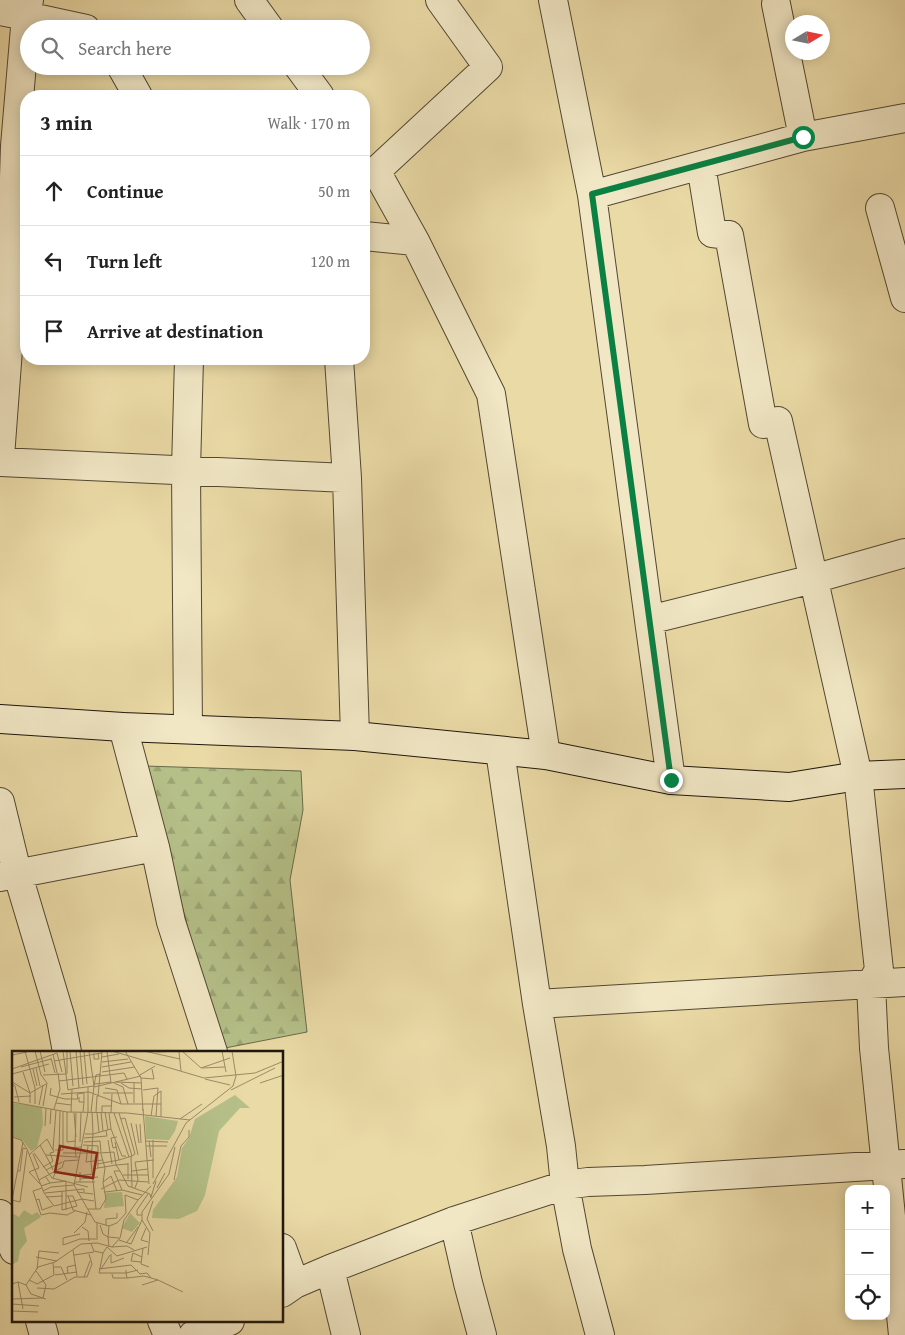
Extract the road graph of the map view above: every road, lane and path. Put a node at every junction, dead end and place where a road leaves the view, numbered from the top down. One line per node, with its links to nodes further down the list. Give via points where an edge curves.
1 (249, 0): 7 (street)
2 (440, 0): 15 (street, via 488,67)
3 (553, 0): 17 (street)
4 (782, 1): 13 (street)
5 (18, 9): 6 (street); 14 (street)
6 (55, 20)
7 (263, 20)
8 (127, 75): 10 (street)
9 (305, 75): 11 (street)
10 (135, 90)
11 (316, 90)
12 (905, 118): 13 (street)
13 (803, 137): 16 (street)
14 (14, 145): 22 (street)
15 (370, 163): 20 (street)
16 (701, 165): 17 (street); 30 (street, via 712,234 729,235 763,424 778,421)
17 (592, 194): 31 (street)
18 (880, 208): 21 (street)
19 (370, 237): 20 (street)
20 (415, 241): 37 (street, via 491,394)
21 (905, 298)
22 (18, 337): 25 (street)
23 (189, 365): 27 (street)
24 (338, 365): 28 (street)
25 (0, 457)
26 (0, 462): 27 (street)
27 (186, 469): 28 (street); 34 (street)
28 (347, 478): 35 (street)
29 (905, 554): 30 (street)
30 (813, 579): 31 (street); 39 (street)
31 (649, 620): 40 (street)
32 (0, 719): 33 (street)
33 (123, 728): 34 (street); 42 (street)
34 (188, 729): 35 (street)
35 (355, 736): 36 (street)
36 (500, 751): 37 (street); 46 (street)
37 (546, 755): 40 (street)
38 (905, 774): 39 (street)
39 (858, 776): 40 (street, via 789,788); 45 (street, via 880,970)
40 (671, 780)
41 (0, 802): 43 (street)
42 (154, 847): 43 (street); 48 (street, via 171,922)
43 (9, 874): 47 (street, via 62,1019)
44 (905, 982): 45 (street)
45 (871, 984): 46 (street); 49 (street, via 874,1048)
46 (537, 1004): 50 (street, via 561,1146)
47 (67, 1051)
48 (213, 1051)
49 (896, 1164): 50 (street); 66 (street)
50 (564, 1185): 52 (street); 65 (street, via 581,1267)
51 (0, 1214): 53 (street)
52 (454, 1221): 55 (street); 64 (street)
53 (12, 1245)
54 (284, 1259): 56 (street)
55 (330, 1269): 56 (street); 63 (street)
56 (289, 1288)
57 (40, 1322): 60 (street)
58 (162, 1322): 61 (street)
59 (227, 1322): 62 (street)
60 (44, 1335)
61 (168, 1335)
62 (192, 1335)
63 (346, 1335)
64 (482, 1335)
65 (600, 1335)
66 (903, 1335)

